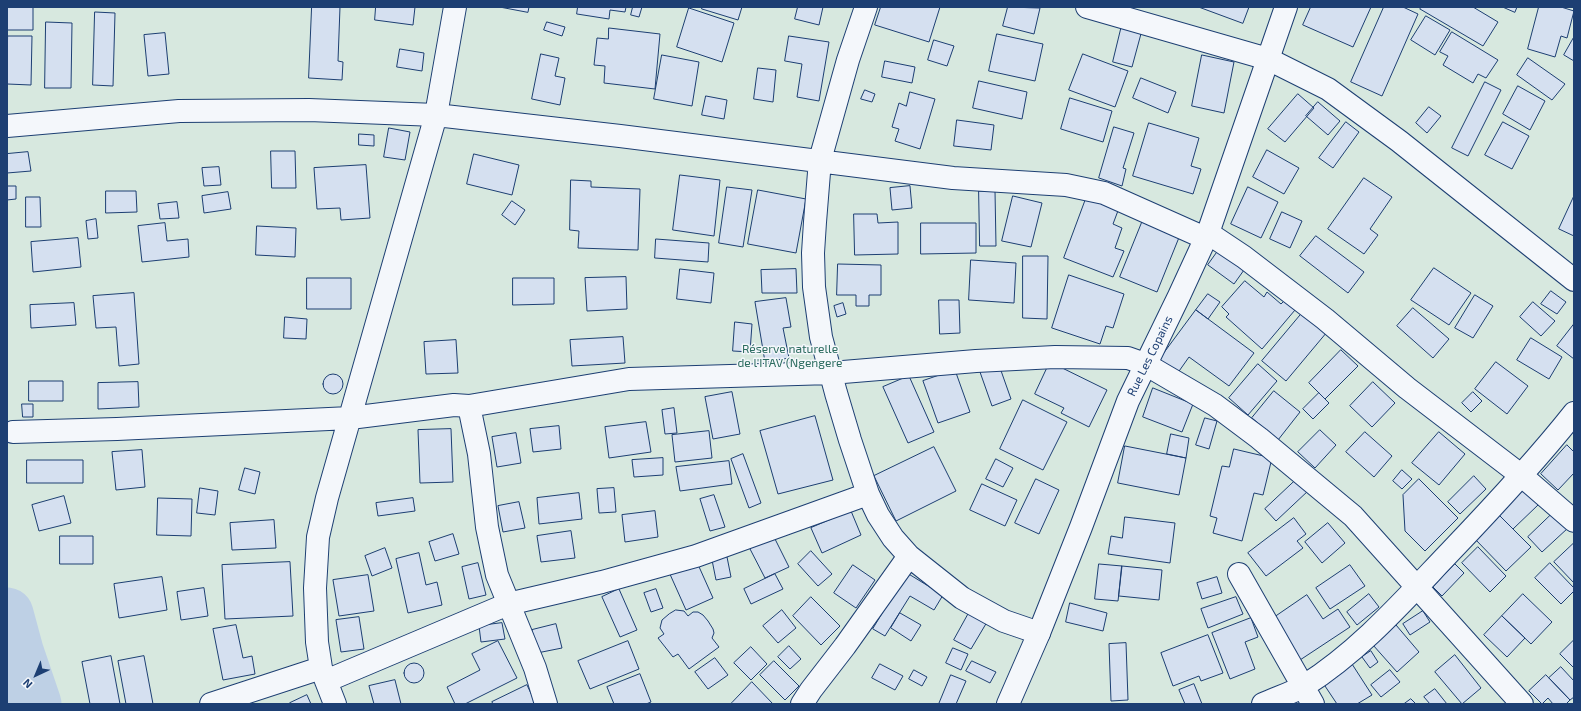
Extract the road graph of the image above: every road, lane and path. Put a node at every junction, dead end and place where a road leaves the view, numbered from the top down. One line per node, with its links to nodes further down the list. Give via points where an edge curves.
1 (455, 7): 6 (street)
2 (866, 7): 8 (street)
3 (1087, 7): 5 (street)
4 (1286, 7): 5 (street, Rue Les Copains)
5 (1268, 59): 9 (street, Rue Les Copains); 10 (street, via 1328,89 1399,141)
6 (436, 115): 7 (street, via 309,110 179,111); 8 (street); 15 (street)
7 (7, 126)
8 (820, 160): 9 (street, via 953,178 1074,186 1104,193); 12 (street, via 813,252 814,287 821,337)
9 (1207, 236): 11 (street, Rue Les Copains); 17 (street, via 1244,257 1325,319 1407,388)
10 (1574, 280)
11 (1145, 364): 12 (street, via 1128,358 1054,357); 22 (street, via 1215,405 1258,438 1353,516); 24 (street, Rue Les Copains, via 1128,401)
12 (831, 373): 13 (street, via 630,379); 18 (street)
13 (469, 406): 15 (street, via 454,405); 23 (street, via 487,527 497,574)
14 (1574, 413): 17 (street)
15 (350, 418): 16 (street); 25 (street, via 326,498 318,537 315,588 317,642)
16 (13, 432)
17 (1522, 476): 19 (street); 22 (street)
18 (868, 494): 20 (street, via 878,515); 23 (street, via 696,556)
19 (1574, 521)
20 (908, 556): 24 (street, via 962,598 1004,621); 30 (street)
21 (1239, 574): 26 (street)
22 (1417, 586): 26 (street, via 1358,645 1334,665); 33 (street)
23 (508, 604): 25 (street); 29 (street)
24 (1039, 633): 31 (street, Rue Les Copains)
25 (324, 675): 27 (street); 28 (street)
26 (1308, 695): 32 (street)
27 (211, 704)
28 (335, 704)
29 (546, 704)
30 (802, 704)
31 (1008, 704)
32 (1263, 704)
33 (1522, 704)

